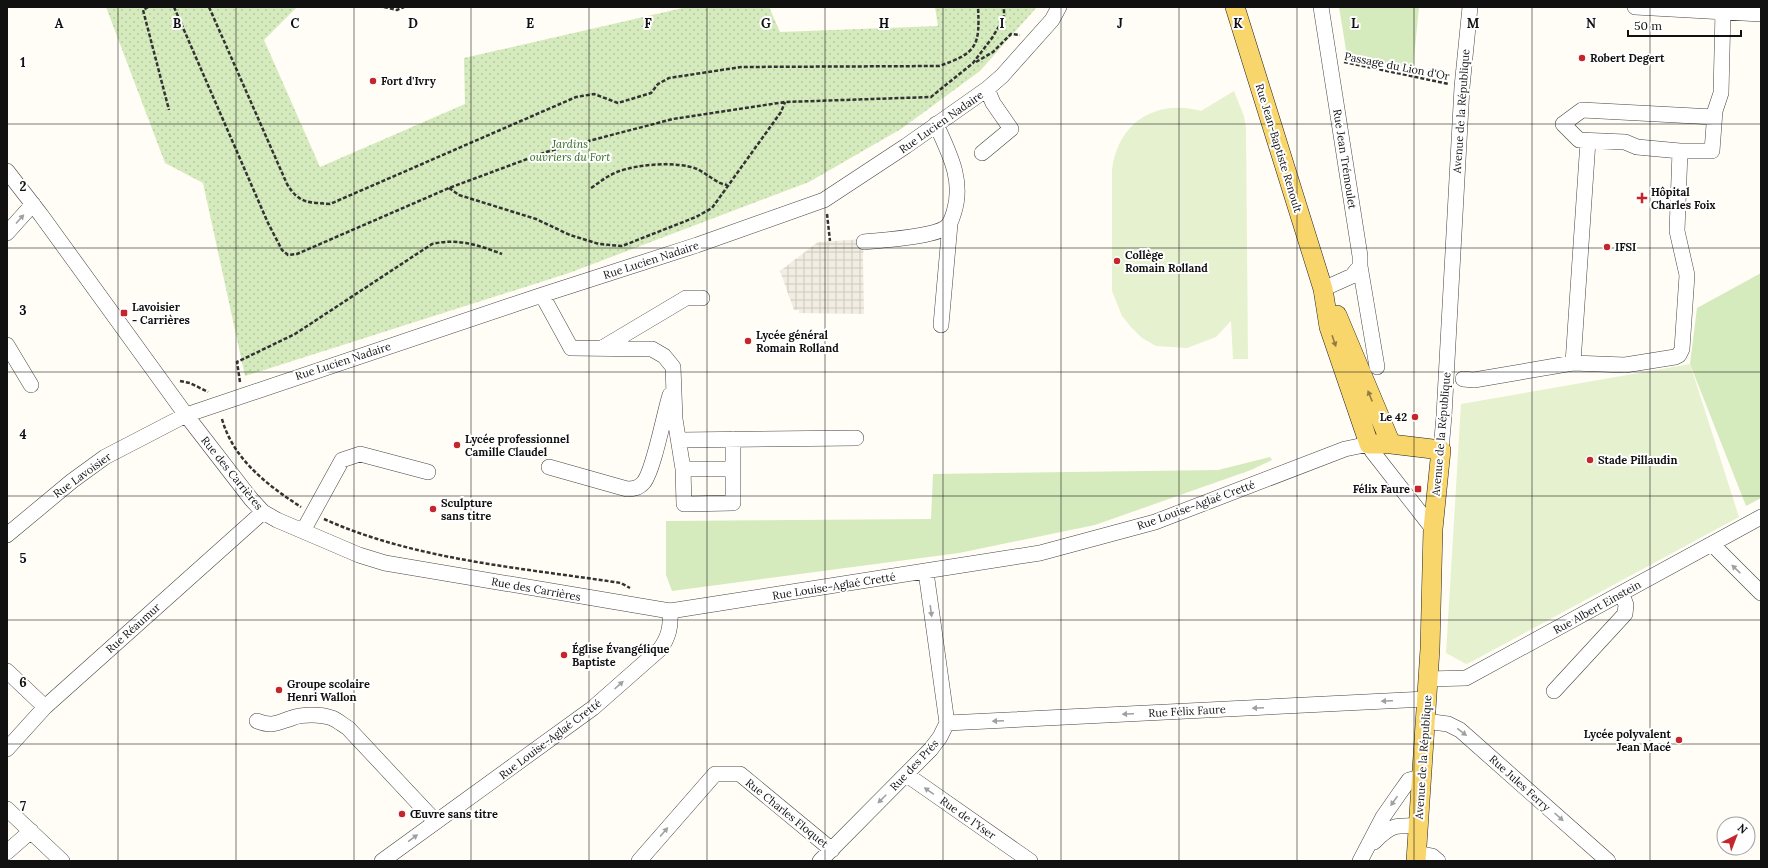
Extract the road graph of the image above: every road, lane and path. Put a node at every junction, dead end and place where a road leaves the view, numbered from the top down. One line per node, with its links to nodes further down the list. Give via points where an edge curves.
1 (148, 7): 21 (path, via 143,10)
2 (174, 7): 29 (path, via 268,223 282,250 288,255 297,254)
3 (209, 7): 6 (path, via 287,184 295,196 309,202 330,204 576,97 594,94 618,103 651,93 658,84 669,78 741,67 939,66 963,57 972,50 979,32)
4 (384, 7): 5 (path, via 397,10)
5 (404, 7)
6 (978, 7)
7 (1004, 7): 17 (path, via 1004,18)
8 (1059, 7): 15 (street, Rue Lucien Nadaire, via 1052,20)
9 (1235, 7): 39 (main road, Rue Jean-Baptiste Renoult)
10 (1321, 7): 16 (street, Rue Jean Trémoulet)
11 (1470, 7): 18 (street, Avenue de la République)
12 (1634, 7): 13 (street)
13 (1723, 11): 14 (street); 22 (street, via 1721,93)
14 (1761, 14)
15 (1033, 42): 17 (path, via 1017,34 1011,34 993,52); 19 (street, Rue Lucien Nadaire)
16 (1330, 62): 18 (path, Passage du Lion d'Or, via 1343,62); 38 (street, Rue Jean Trémoulet)
17 (974, 63): 20 (path, via 931,97)
18 (1462, 87): 58 (street, Avenue de la République)
19 (987, 89): 23 (street, Rue Lucien Nadaire); 26 (street, via 993,103 1011,129)
20 (785, 102): 28 (path, via 781,112); 29 (path, via 666,121 546,152)
21 (169, 110)
22 (1714, 116): 24 (street, via 1582,110 1563,124 1579,140); 25 (street, via 1712,151)
23 (936, 124): 33 (street, via 956,172 956,206); 40 (street, Rue Lucien Nadaire, via 824,200 697,245)
24 (1588, 141): 25 (street, via 1625,142 1637,147); 45 (street)
25 (1680, 151): 45 (street, via 1677,231 1687,275 1682,349 1679,355 1625,365)
26 (982, 153)
27 (7, 171): 31 (street, Rue des Carrières)
28 (727, 185): 29 (path, via 712,208 696,217 622,246 599,244 570,235 536,219 459,195); 30 (path, via 697,169 666,164 619,171)
29 (449, 188)
30 (591, 188)
31 (33, 204): 34 (street, one-way to 31); 52 (street, Rue des Carrières)
32 (828, 222): 35 (path)
33 (950, 224): 36 (street, via 934,232); 42 (street)
34 (7, 233)
35 (830, 241)
36 (864, 242)
37 (502, 254): 50 (path, via 478,244 448,240 432,244 295,334 237,362)
38 (1360, 266): 39 (street, via 1352,276); 46 (street, Rue Jean Trémoulet)
39 (1322, 289): 56 (main road, Rue Jean-Baptiste Renoult, one-way to 39, via 1340,321); 57 (main road, Rue Jean-Baptiste Renoult, one-way to 57, via 1329,327)
40 (542, 295): 44 (street, via 571,348); 50 (street, Rue Lucien Nadaire)
41 (702, 298): 44 (street, via 686,298)
42 (941, 325)
43 (7, 345): 49 (street)
44 (602, 348): 48 (street, via 652,349 664,356 673,367)
45 (1573, 363): 47 (street, via 1474,380)
46 (1378, 367)
47 (1463, 379)
48 (673, 380): 55 (street); 59 (street, via 650,469 644,483 636,489 627,489)
49 (31, 385)
50 (242, 395): 51 (street, Rue Lucien Nadaire)
51 (218, 403): 52 (street, Rue Lucien Nadaire); 64 (path, via 225,429 238,453 267,483)
52 (186, 415): 63 (street, Rue des Carrières, via 250,499); 68 (street, Rue Lavoisier, via 105,457)
53 (856, 438): 54 (street)
54 (733, 439): 55 (street); 61 (street)
55 (679, 440): 60 (street)
56 (1391, 444): 57 (main road); 58 (main road)
57 (1370, 448): 66 (street); 70 (street, Rue Louise-Aglaé Cretté, via 1345,449 1155,522 1040,553)
58 (1441, 450): 66 (main road, Avenue de la République)
59 (549, 467)
60 (684, 469): 61 (street); 61 (street, via 684,504 733,503)
61 (733, 469)
62 (428, 472): 64 (street, via 360,454 342,460)
63 (263, 512): 67 (street, Rue des Carrières); 79 (street, Rue Réaumur)
64 (312, 512): 67 (street); 71 (path, via 326,520 399,546 620,583)
65 (1760, 512): 69 (street, Rue Albert Einstein)
66 (1433, 528): 76 (main road, Avenue de la République)
67 (303, 531): 74 (street, Rue des Carrières, via 379,561)
68 (7, 535)
69 (1712, 544): 72 (street, one-way to 69); 73 (street, Rue Albert Einstein)
70 (926, 572): 74 (street, Rue Louise-Aglaé Cretté); 82 (street, one-way to 82)
71 (633, 590)
72 (1761, 593)
73 (1622, 594): 76 (street, Rue Albert Einstein, via 1466,678); 77 (street, via 1626,605 1625,614)
74 (670, 611): 87 (street, Rue Louise-Aglaé Cretté, one-way to 74, via 587,712 660,649 669,632)
75 (7, 670): 79 (street)
76 (1428, 679): 78 (main road, Avenue de la République)
77 (1554, 691)
78 (1426, 700): 81 (main road, Avenue de la République); 82 (street, Rue Félix Faure, one-way to 82)
79 (45, 707): 83 (street, Rue Réaumur)
80 (257, 721): 87 (street, via 267,725 279,724 293,717 331,718 348,728)
81 (1425, 721): 85 (main road, Avenue de la République); 101 (street, Rue Jules Ferry, one-way to 101, via 1448,724 1460,730)
82 (947, 723): 84 (street, Rue des Prés, via 931,750)
83 (7, 749)
84 (907, 775): 91 (street, Rue des Prés, one-way to 91); 98 (street, Rue de l'Yser, one-way to 84)
85 (1422, 777): 88 (main road, Avenue de la République); 90 (street, one-way to 90, via 1409,780 1383,817)
86 (7, 809): 89 (street)
87 (436, 822): 95 (street, Rue Louise-Aglaé Cretté, one-way to 87)
88 (1418, 826): 90 (street, via 1396,825 1388,828); 93 (main road, Avenue de la République)
89 (30, 831): 92 (street); 94 (street)
90 (1368, 848): 99 (street)
91 (832, 850): 96 (street, Rue Charles Floquet, one-way to 91, via 715,774 740,774); 97 (street, Rue des Prés)
92 (7, 852)
93 (1416, 857): 100 (street, via 1432,856)
94 (62, 861)
95 (382, 861)
96 (639, 861)
97 (820, 861)
98 (1030, 861)
99 (1360, 861)
100 (1438, 861)
101 (1608, 861)

